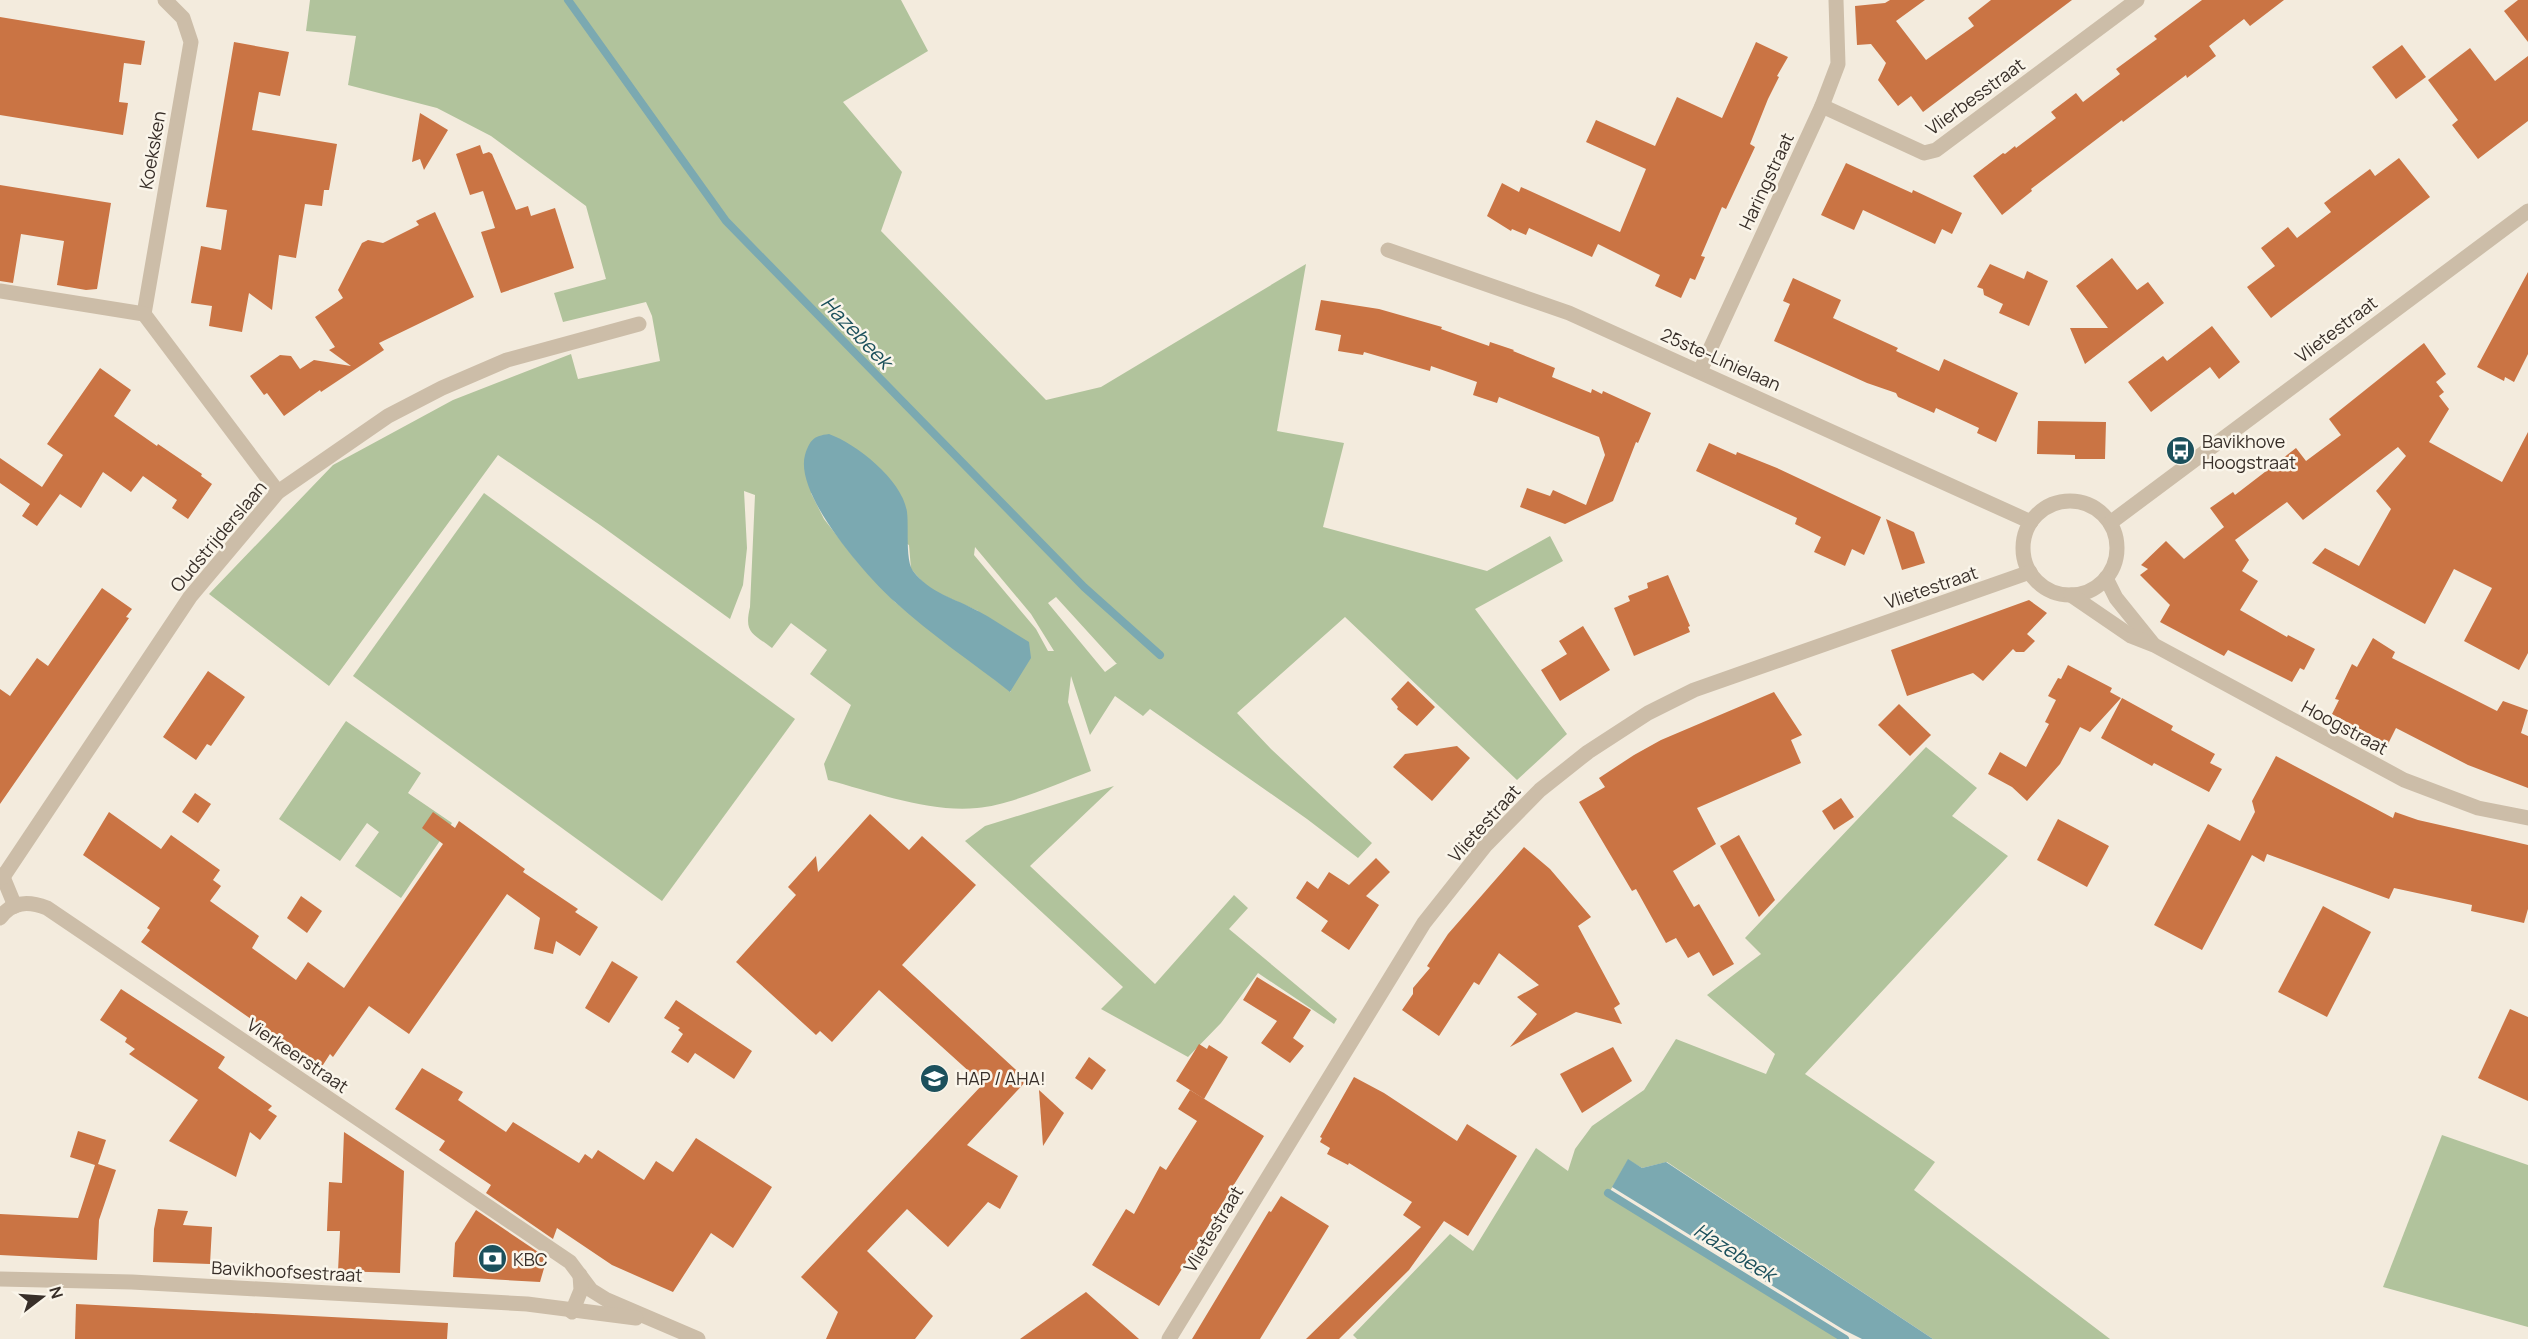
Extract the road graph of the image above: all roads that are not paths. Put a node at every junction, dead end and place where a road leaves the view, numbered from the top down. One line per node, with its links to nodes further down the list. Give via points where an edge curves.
1 (165, 0): 8 (street, Koeksken, via 183,18 191,42)
2 (1836, 0): 4 (street, Haringstraat, via 1838,64)
3 (2137, 0): 4 (street, Vlierbesstraat, via 1936,150 1924,153)
4 (1822, 106): 10 (street, Haringstraat)
5 (2528, 211): 13 (street, Vlietestraat)
6 (1388, 250): 10 (street, 25ste-Linielaan, via 1569,313)
7 (0, 291): 8 (street)
8 (144, 314): 11 (street)
9 (639, 324): 11 (street, Oudstrijderslaan, via 507,360 442,388 388,416)
10 (1700, 371): 12 (street, 25ste-Linielaan)
11 (278, 492): 19 (street, Oudstrijderslaan, via 190,597)
12 (2031, 522): 13 (street, via 2041,510 2071,500 2100,511); 14 (street, via 2023,547)
13 (2110, 523): 15 (street, via 2118,552)
14 (2030, 572): 16 (street, via 2048,589); 27 (street, Vlietestraat, via 1694,690 1648,713 1588,752 1540,790 1485,846 1424,923)
15 (2106, 578): 16 (street, via 2094,588); 17 (street, Hoogstraat, via 2116,598)
16 (2071, 595): 17 (street, Hoogstraat, via 2131,636)
17 (2154, 645): 18 (street, Hoogstraat, via 2404,780 2478,808)
18 (2528, 818)
19 (2, 876): 20 (street)
20 (15, 906): 21 (street); 22 (street, Vierkeerstraat, via 33,903 47,909 570,1262)
21 (0, 918)
22 (580, 1275): 24 (street, via 581,1290); 25 (street, Vierkeerstraat, via 591,1290)
23 (0, 1279): 24 (street, Bavikhoofsestraat, via 132,1282 527,1304)
24 (572, 1312): 25 (street, Bavikhoofsestraat)
25 (648, 1320): 26 (street)
26 (698, 1339)
27 (1169, 1339)

